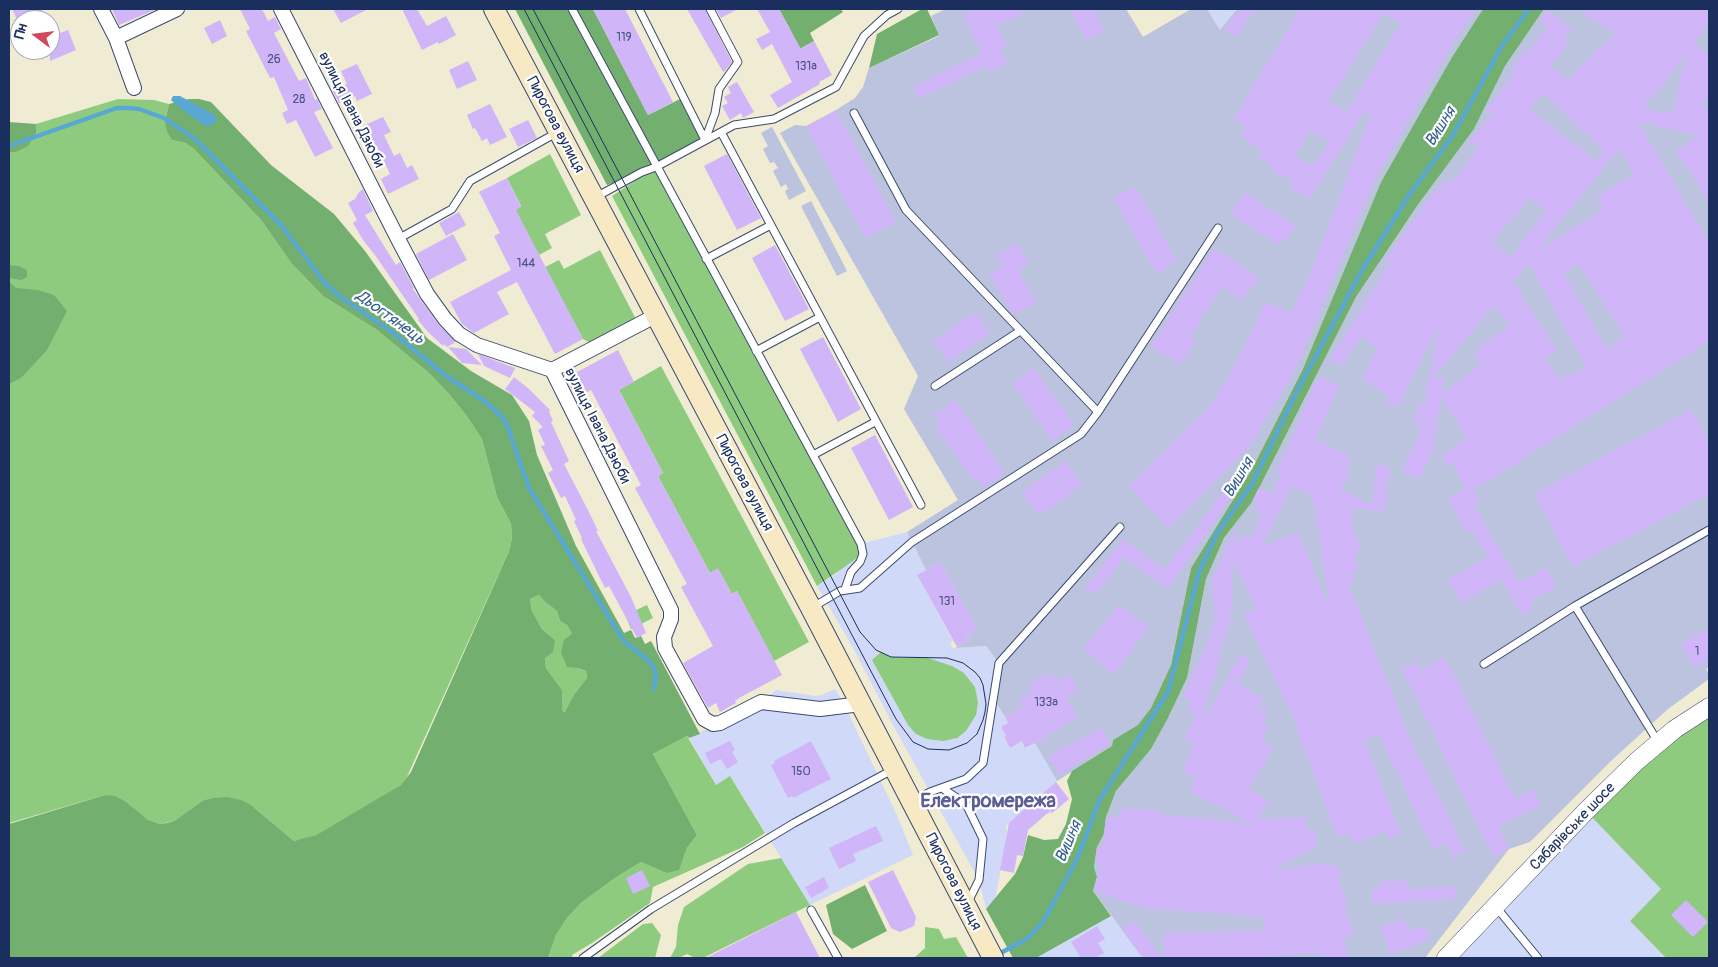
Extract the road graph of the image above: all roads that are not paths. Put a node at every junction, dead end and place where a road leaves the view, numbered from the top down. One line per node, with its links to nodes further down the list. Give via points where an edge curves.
1 (101, 9): 10 (street)
2 (177, 9): 10 (street)
3 (281, 9): 20 (street, вулиця Івана Дзюби)
4 (494, 9): 13 (main road, Пирогова вулиця)
5 (572, 9): 16 (lane)
6 (639, 9): 15 (lane)
7 (710, 9): 15 (lane, via 738,62 719,89)
8 (898, 9): 9 (lane)
9 (885, 12): 14 (lane, via 864,36 836,87 774,119 741,123)
10 (116, 38): 11 (street)
11 (134, 88)
12 (854, 113): 24 (lane, via 906,210)
13 (558, 132): 17 (main road, Пирогова вулиця); 20 (lane, via 470,180 452,209)
14 (721, 132): 15 (lane); 18 (lane)
15 (706, 140): 16 (lane)
16 (656, 167): 17 (lane); 21 (lane)
17 (593, 198): 22 (main road, Пирогова вулиця)
18 (771, 225): 21 (lane); 23 (lane)
19 (1218, 228): 28 (lane)
20 (398, 239): 26 (street, вулиця Івана Дзюби, via 428,294 459,334 488,349)
21 (706, 258): 25 (lane)
22 (655, 316): 26 (street); 36 (main road, Пирогова вулиця)
23 (820, 317): 25 (lane); 29 (lane)
24 (1020, 331): 27 (lane); 28 (lane)
25 (756, 352): 30 (lane)
26 (552, 370): 38 (street, вулиця Івана Дзюби, via 671,610 664,638 665,648 704,719 713,724 720,723 761,702 820,709)
27 (936, 386)
28 (1098, 412): 34 (lane, via 1081,434 912,542 860,588)
29 (875, 422): 30 (lane); 31 (lane)
30 (813, 456): 34 (lane, via 861,544 863,554 851,572)
31 (921, 505)
32 (1120, 527): 42 (lane, via 999,663 983,763 966,779)
33 (1709, 530): 35 (lane)
34 (845, 590): 36 (lane)
35 (1576, 606): 37 (lane); 40 (lane)
36 (811, 608): 38 (main road, Пирогова вулиця)
37 (1484, 664)
38 (861, 704): 41 (main road, Пирогова вулиця)
39 (1709, 707): 40 (street, Сабарівське шосе)
40 (1658, 742): 44 (street, Сабарівське шосе, via 1586,811)
41 (894, 768): 43 (main road, Пирогова вулиця); 47 (lane, via 794,823 659,905)
42 (942, 788): 43 (lane); 46 (lane, via 966,804 983,839 979,880)
43 (912, 802): 46 (main road, Пирогова вулиця)
44 (1496, 907): 50 (street, Сабарівське шосе); 51 (lane)
45 (811, 910): 48 (lane)
46 (969, 912): 49 (main road, Пирогова вулиця)
47 (583, 958)
48 (838, 958)
49 (992, 958)
50 (1446, 958)
51 (1538, 958)

